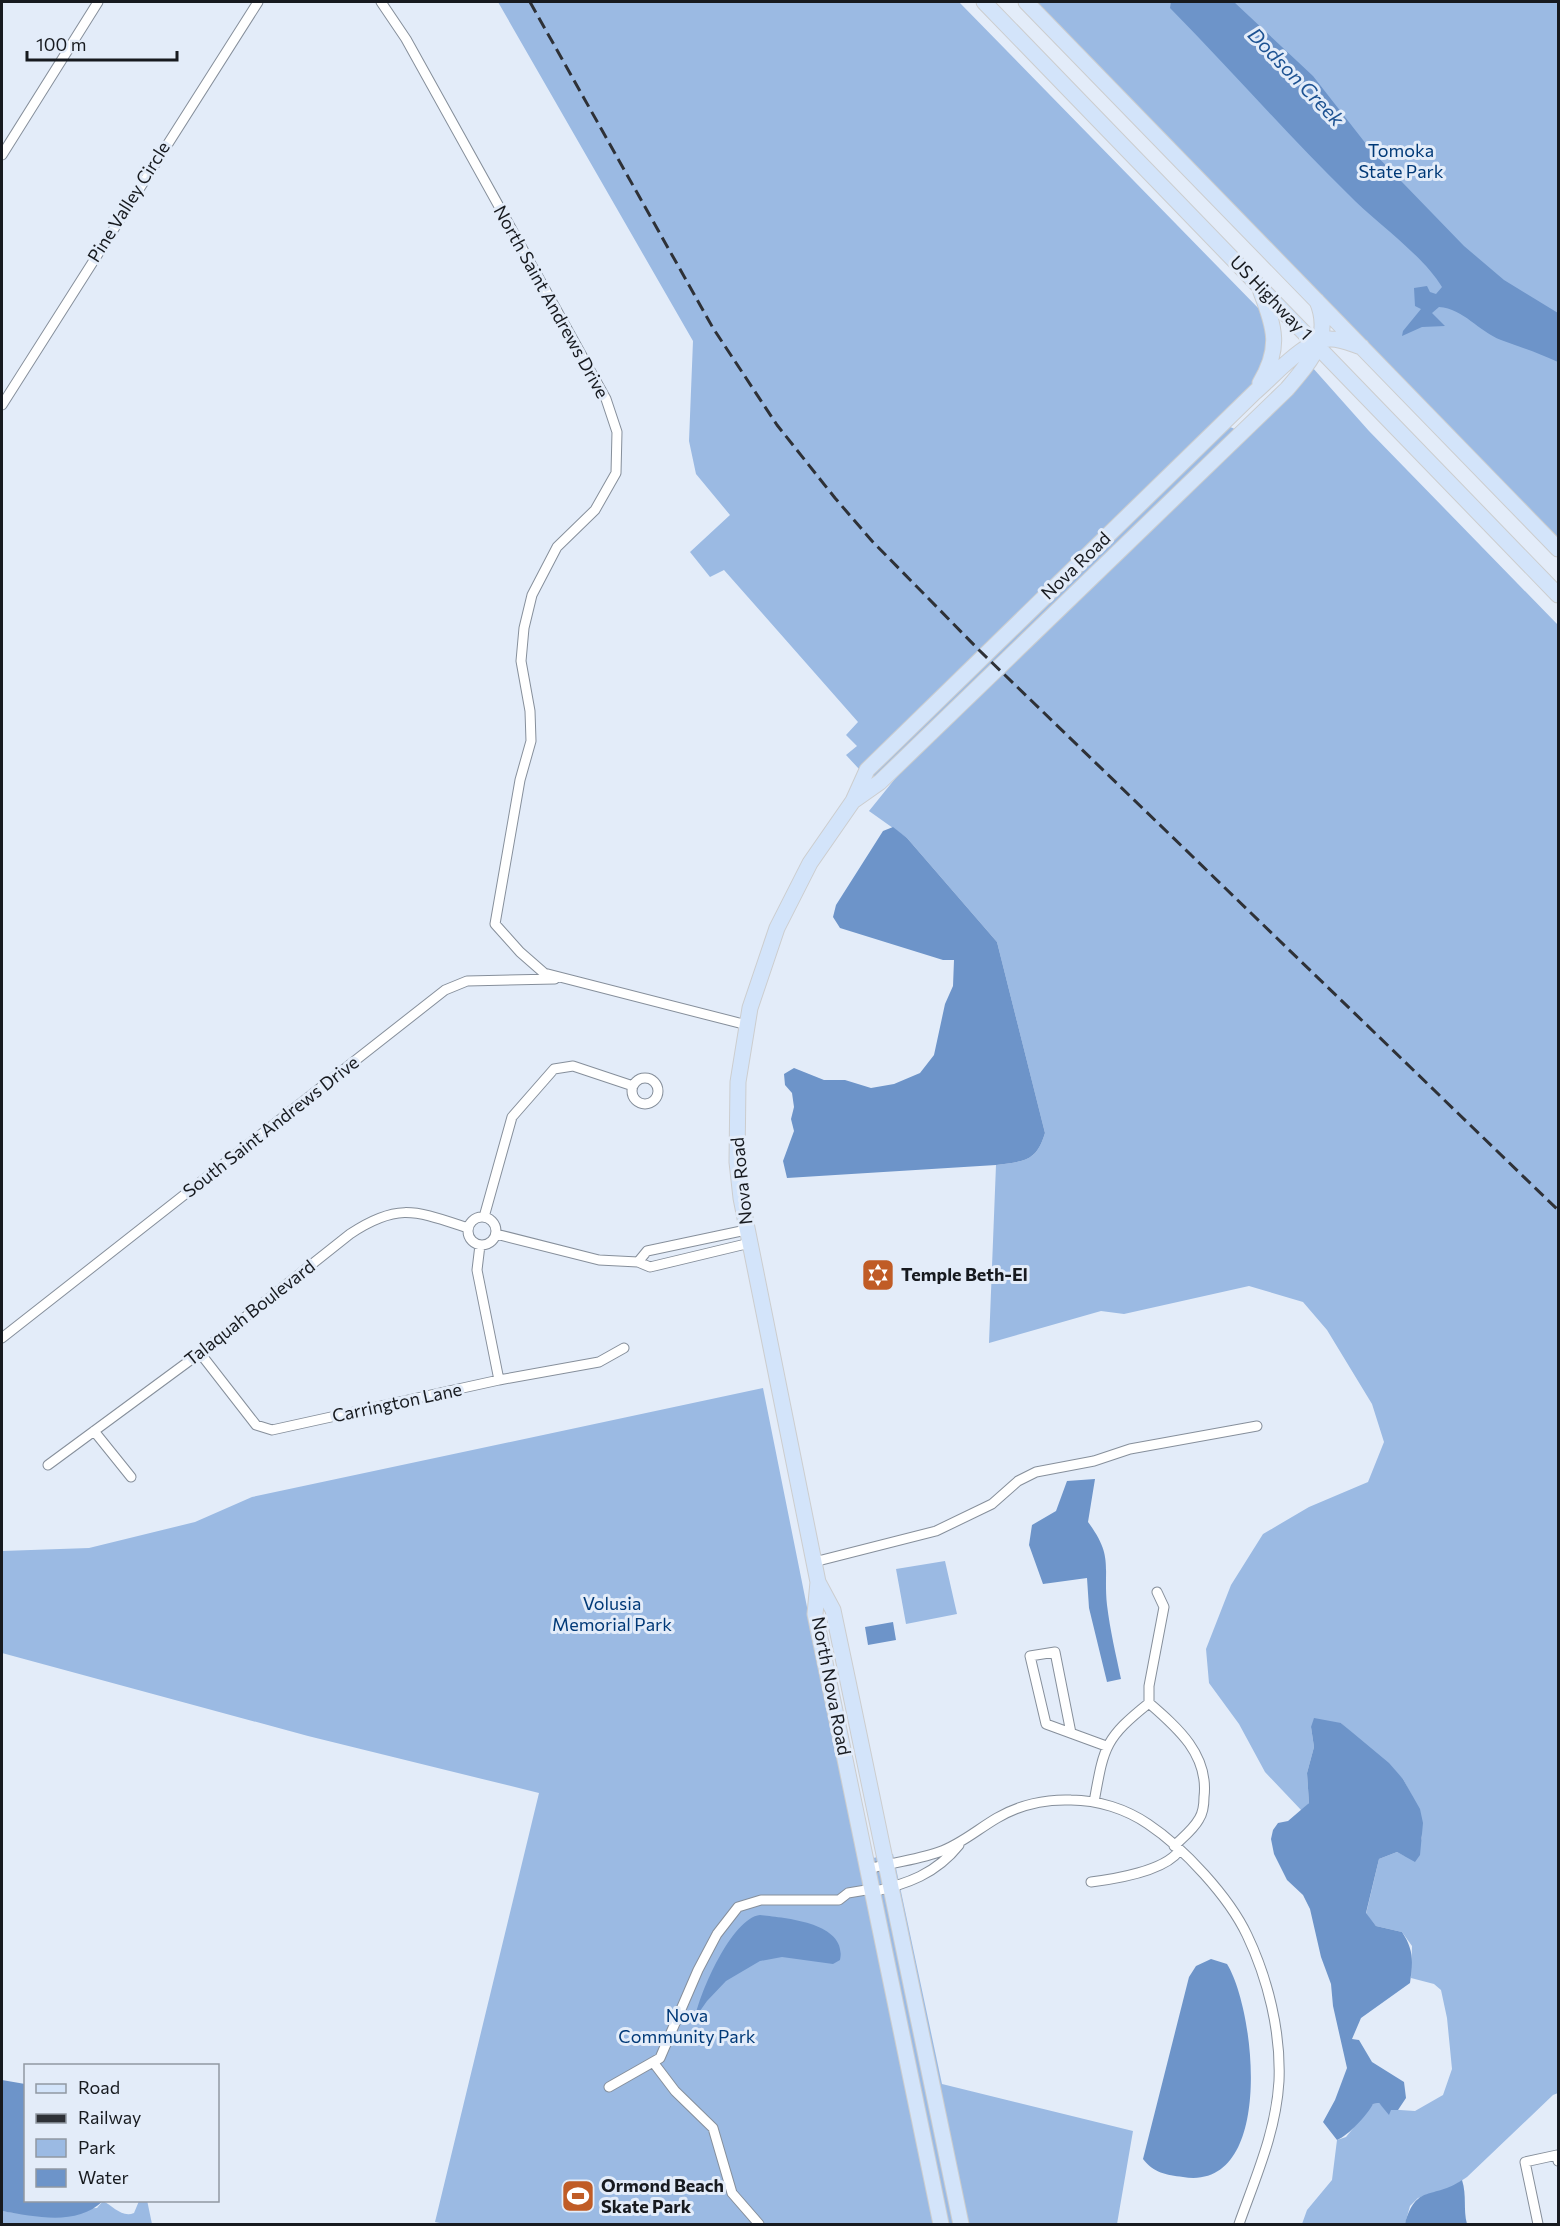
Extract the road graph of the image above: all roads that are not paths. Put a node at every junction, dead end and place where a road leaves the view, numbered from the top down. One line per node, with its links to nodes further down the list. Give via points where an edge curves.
1 (98, 2): 6 (street)
2 (258, 2): 12 (street, Pine Valley Circle)
3 (381, 2): 16 (street, North Saint Andrews Drive, via 406,39 601,389 617,432 616,473 595,510 557,547 532,595 521,661 531,741 520,780 495,924 544,973)
4 (984, 2): 7 (main road, US Highway 1)
5 (1026, 2): 8 (main road, US Highway 1)
6 (2, 154)
7 (1258, 284): 9 (main road, US Highway 1); 11 (main road, via 1275,340 1273,356)
8 (1317, 300): 9 (main road, via 1322,321); 10 (main road, US Highway 1)
9 (1318, 343): 10 (main road, via 1338,340); 11 (main road, Nova Road); 14 (main road, US Highway 1); 15 (main road, Nova Road, via 1309,363 1279,397 880,782)
10 (1362, 348): 13 (main road, US Highway 1)
11 (1255, 392): 15 (main road, Nova Road, via 867,770)
12 (2, 405)
13 (1558, 549)
14 (1558, 595)
15 (853, 801): 17 (main road, Nova Road, via 790,899 762,967)
16 (564, 978): 17 (street); 27 (street, South Saint Andrews Drive, via 467,981 445,990)
17 (747, 1025): 22 (main road, Nova Road, via 736,1123 737,1162)
18 (633, 1086): 19 (street, via 573,1066 554,1069 512,1117)
19 (484, 1217): 20 (street, via 476,1218); 21 (street, via 494,1223)
20 (468, 1228): 24 (street, via 469,1237); 29 (street, Talaquah Boulevard, via 405,1211 375,1217)
21 (496, 1234): 24 (street); 26 (street, via 599,1260)
22 (748, 1237): 23 (street); 25 (street); 35 (main road, Nova Road)
23 (689, 1242): 25 (street); 26 (street, via 647,1251)
24 (480, 1245): 30 (street, via 477,1270)
25 (692, 1259): 26 (street, via 650,1267)
26 (638, 1262)
27 (2, 1338)
28 (624, 1348): 30 (street, Carrington Lane, via 599,1362)
29 (200, 1353): 30 (street, Carrington Lane, via 256,1425 272,1430); 32 (street, Talaquah Boulevard)
30 (499, 1380)
31 (1257, 1426): 35 (street, via 1130,1449 1094,1461 1036,1472 1018,1481 992,1504 936,1531)
32 (94, 1431): 33 (street, Talaquah Boulevard); 34 (street)
33 (48, 1465)
34 (131, 1477)
35 (814, 1562): 36 (main road, Nova Road)
36 (818, 1582): 44 (main road, North Nova Road, via 833,1610); 45 (main road, North Nova Road, via 815,1614)
37 (1157, 1592): 38 (street, via 1164,1607)
38 (1149, 1703): 40 (street); 43 (street, via 1179,1730 1206,1778 1199,1820)
39 (1071, 1733): 39 (street, via 1046,1724 1030,1656 1055,1652); 40 (street)
40 (1106, 1746): 41 (street)
41 (1094, 1802): 42 (street, via 1052,1801 1015,1809); 43 (street, via 1148,1824)
42 (962, 1841): 44 (street, via 939,1852); 47 (street, via 949,1857 916,1880)
43 (1177, 1849): 46 (street, via 1172,1860 1159,1866); 57 (street, via 1231,1908 1242,1926 1272,2013 1279,2080 1274,2121)
44 (886, 1864): 45 (street); 47 (main road, North Nova Road)
45 (868, 1869): 48 (main road, North Nova Road)
46 (1091, 1882)
47 (891, 1888): 48 (street); 51 (main road, North Nova Road)
48 (872, 1890): 49 (street, via 848,1893 839,1900 761,1900 738,1907 717,1934 665,2050); 50 (main road, North Nova Road)
49 (653, 2062): 52 (street); 54 (street, via 675,2091 713,2128 732,2193)
50 (907, 2062): 51 (main road, via 920,2077); 55 (main road, North Nova Road)
51 (934, 2082): 56 (main road, North Nova Road)
52 (609, 2087)
53 (1558, 2161): 58 (street, via 1557,2155 1525,2162)
54 (759, 2224)
55 (941, 2224)
56 (961, 2224)
57 (1239, 2224)
58 (1538, 2224)

